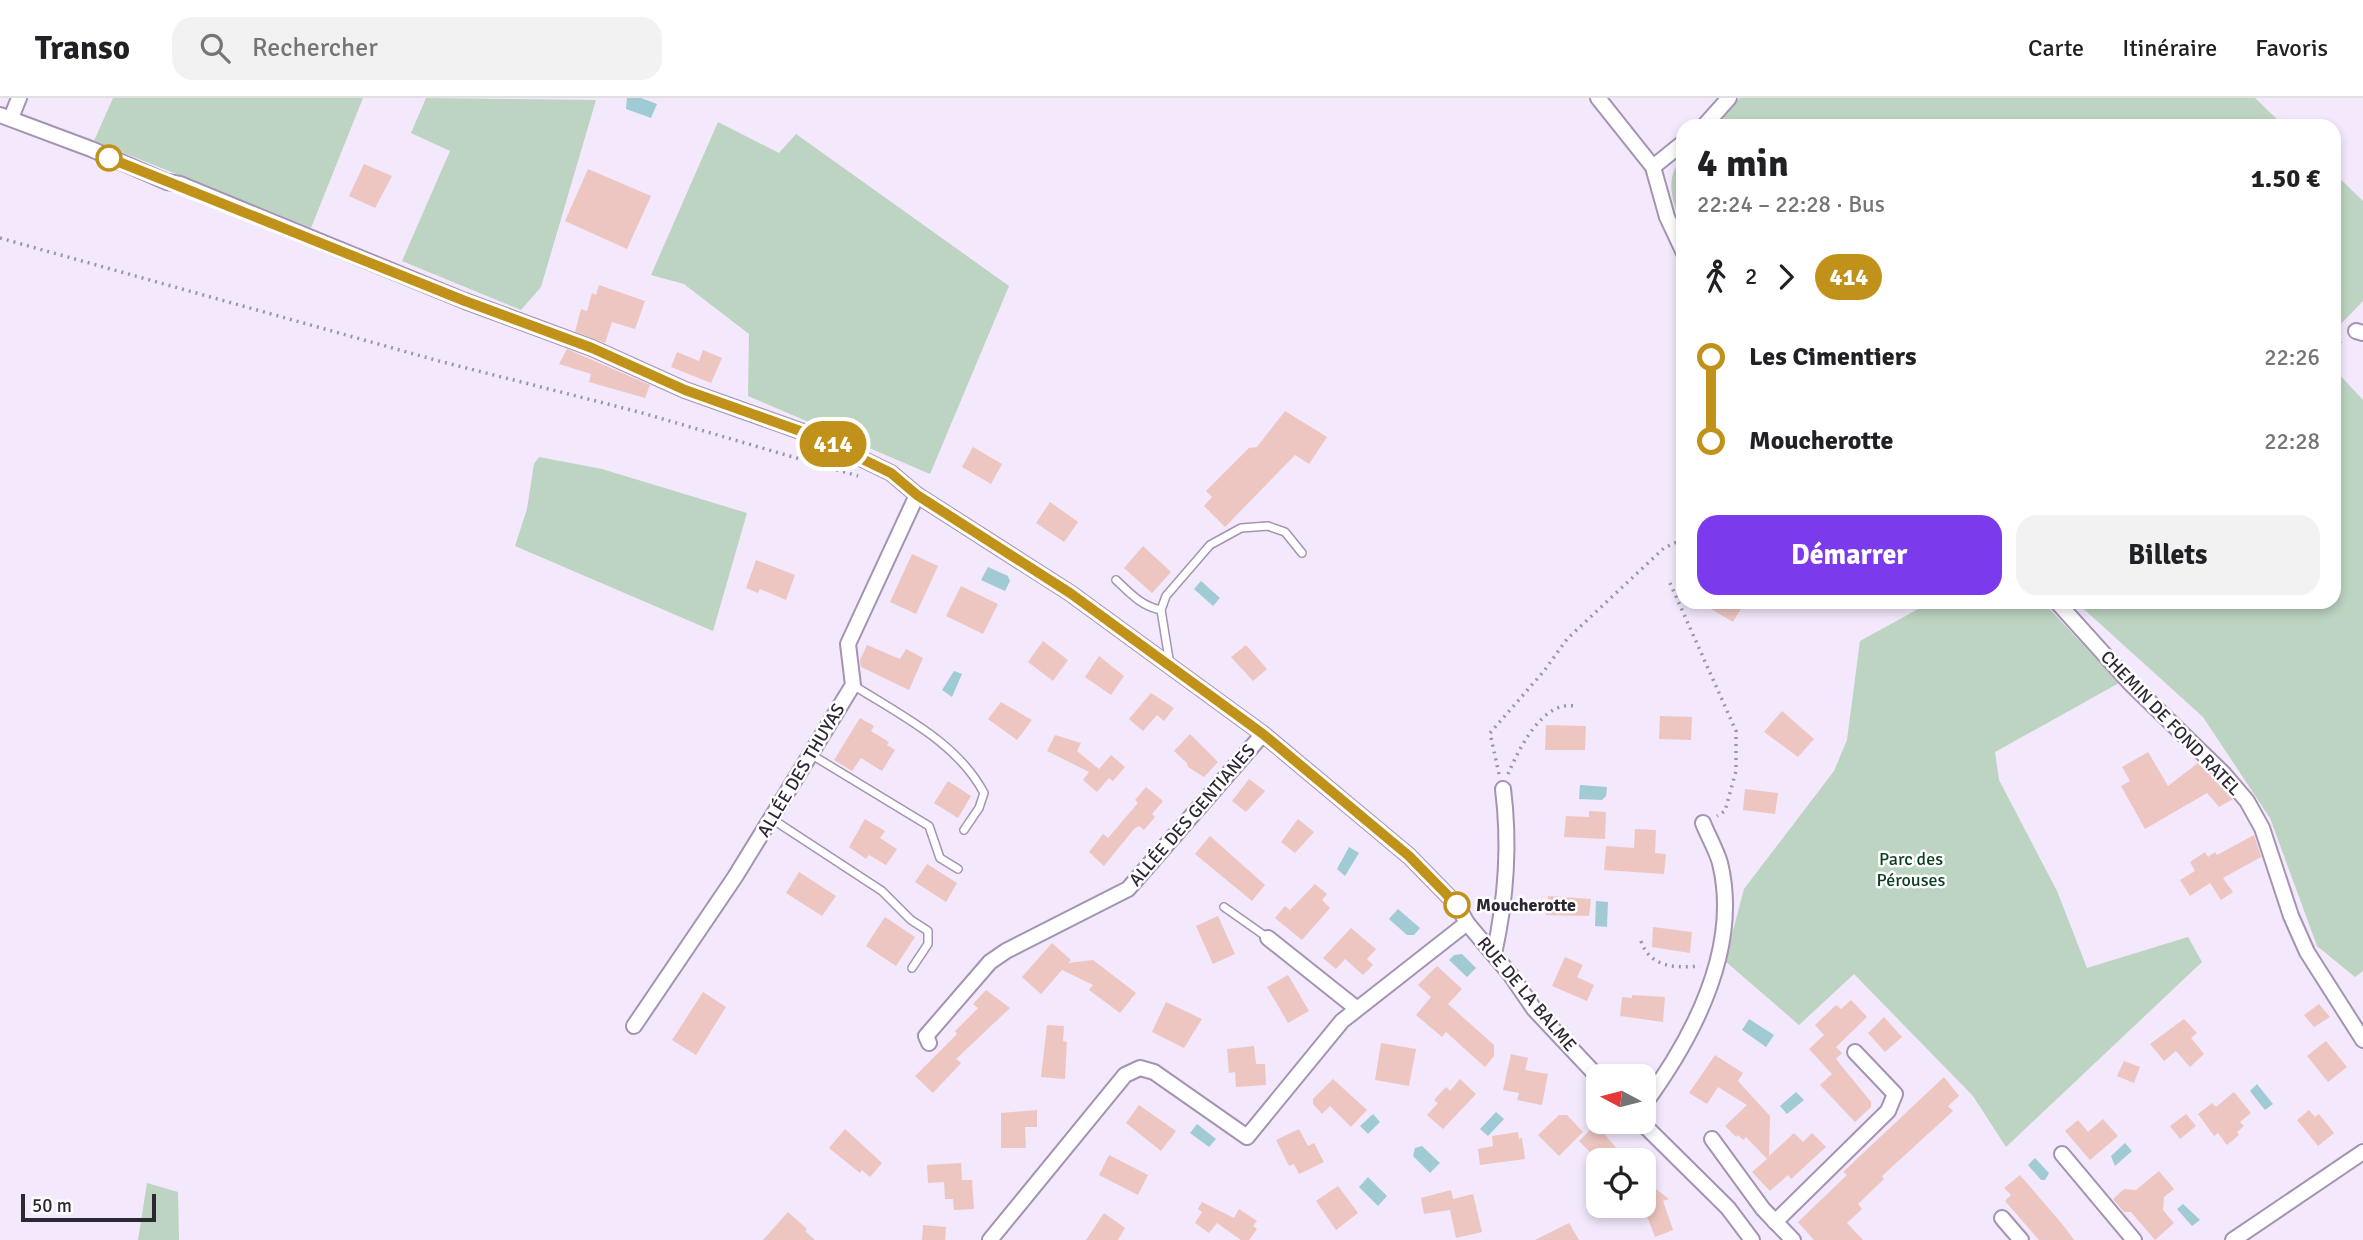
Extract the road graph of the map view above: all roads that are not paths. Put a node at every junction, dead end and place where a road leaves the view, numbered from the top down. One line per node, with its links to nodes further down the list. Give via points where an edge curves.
1 (19, 98): 4 (street)
2 (1598, 98): 7 (street)
3 (1729, 98): 5 (street)
4 (5, 117): 9 (street, RUE DE LA BALME, via 592,348 685,390 817,437 891,473)
5 (1710, 119)
6 (1676, 148): 7 (street)
7 (1653, 167): 8 (street)
8 (1676, 236)
9 (917, 495): 14 (street, RUE DE LA BALME, via 1070,593); 15 (street, ALLÉE DES THUYAS, via 848,644)
10 (1302, 553): 13 (lane, via 1285,532 1268,526 1241,528 1210,545 1166,596)
11 (1116, 580): 13 (lane, via 1135,599)
12 (2063, 609): 30 (street, CHEMIN DE FOND RATEL, via 2246,801 2262,828 2307,951)
13 (1161, 610): 14 (lane)
14 (1170, 665): 16 (street, RUE DE LA BALME)
15 (853, 685): 17 (street, ALLÉE DES THUYAS); 21 (lane, via 933,737 966,766 984,793)
16 (1263, 734): 24 (street, RUE DE LA BALME, via 1409,856 1457,905); 31 (street, ALLÉE DES GENTIANES, via 1128,889 990,962 926,1036)
17 (812, 755): 19 (street, ALLÉE DES THUYAS); 22 (lane, via 929,826 940,858)
18 (1503, 789): 26 (street, via 1507,849)
19 (772, 819): 27 (lane, via 882,891 928,931 928,944); 29 (street, ALLÉE DES THUYAS)
20 (1703, 823): 34 (street, via 1720,861 1725,906 1717,965 1703,1004)
21 (964, 830)
22 (958, 869)
23 (1224, 907): 25 (lane)
24 (1468, 923): 26 (street, RUE DE LA BALME); 28 (street)
25 (1268, 938): 28 (street)
26 (1494, 954): 33 (street, RUE DE LA BALME, via 1534,1009)
27 (912, 968)
28 (1356, 1008): 41 (street, via 1247,1137 1154,1072 1140,1068 1125,1075)
29 (634, 1026)
30 (2363, 1040)
31 (929, 1042)
32 (1855, 1052): 40 (street, via 1895,1094 1888,1111)
33 (1586, 1064)
34 (1656, 1088)
35 (1653, 1134): 42 (street, via 1728,1208)
36 (1712, 1139): 40 (street)
37 (2363, 1152): 46 (street)
38 (2062, 1154): 45 (street)
39 (2003, 1218): 44 (street)
40 (1775, 1222): 43 (street)
41 (990, 1240)
42 (1752, 1240)
43 (1793, 1240)
44 (2021, 1240)
45 (2134, 1240)
46 (2233, 1240)

